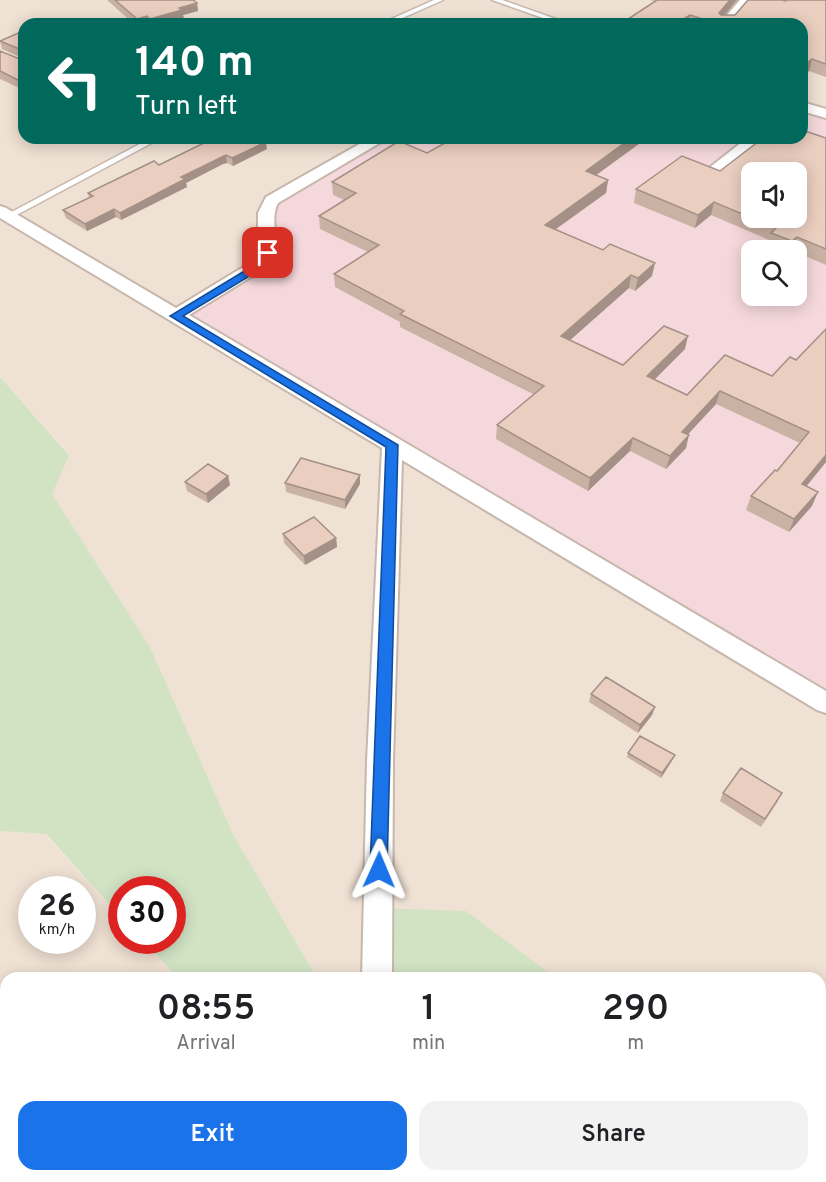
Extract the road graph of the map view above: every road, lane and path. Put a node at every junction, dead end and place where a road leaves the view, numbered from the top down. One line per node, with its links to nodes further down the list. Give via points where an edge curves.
1 (440, 0): 4 (lane)
2 (495, 0): 5 (lane)
3 (747, 0): 6 (street)
4 (397, 18)
5 (549, 18)
6 (730, 18)
7 (808, 108): 8 (street)
8 (826, 114)
9 (146, 144): 13 (lane)
10 (370, 144): 14 (street, via 272,200 266,210 266,260)
11 (748, 144): 12 (street)
12 (714, 171)
13 (4, 214): 14 (street)
14 (176, 316): 15 (street)
15 (392, 445): 16 (street); 17 (street, via 380,761)
16 (826, 703)
17 (377, 972)

